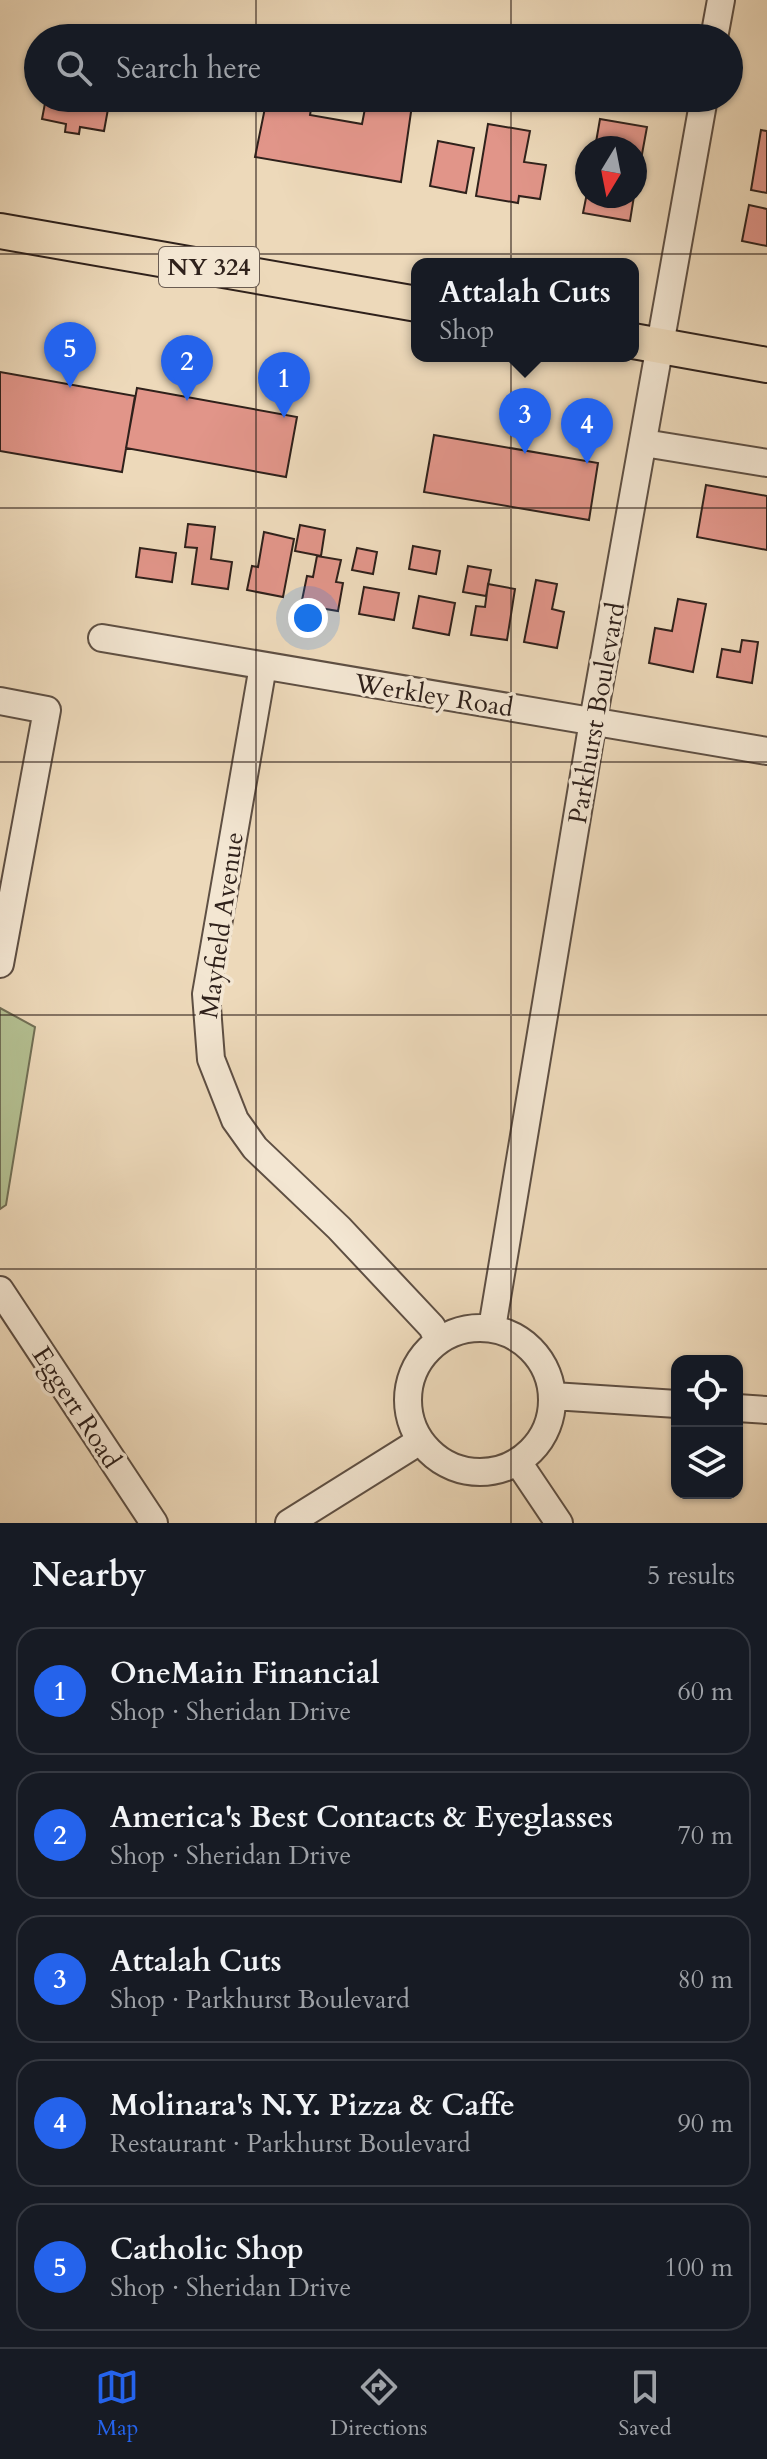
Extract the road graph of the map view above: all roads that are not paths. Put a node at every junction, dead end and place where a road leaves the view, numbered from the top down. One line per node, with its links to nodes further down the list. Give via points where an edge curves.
1 (721, 0): 2 (street)
2 (717, 24)
3 (701, 112): 6 (street, Parkhurst Boulevard)
4 (0, 231): 5 (main road, NY 324)
5 (411, 303)
6 (647, 344): 7 (main road); 8 (street, Parkhurst Boulevard)
7 (767, 365)
8 (644, 443): 9 (street); 13 (street, Parkhurst Boulevard)
9 (767, 463)
10 (102, 638): 11 (street, Werkley Road)
11 (263, 666): 13 (street, Werkley Road); 18 (street, Mayfield Avenue, via 206,994 211,1059 228,1107 255,1148 339,1228 432,1327)
12 (0, 701): 15 (street, via 47,710)
13 (593, 721): 14 (street, Werkley Road); 17 (street, Parkhurst Boulevard)
14 (767, 751)
15 (0, 964)
16 (0, 1290): 25 (street, Eggert Road)
17 (492, 1328): 18 (street, via 464,1329); 19 (street, via 528,1345 541,1360)
18 (438, 1340): 23 (street, via 416,1364 407,1395)
19 (553, 1396): 20 (street); 24 (street, via 544,1434)
20 (671, 1404)
21 (743, 1408): 22 (street)
22 (767, 1410)
23 (420, 1441): 24 (street, via 457,1469 488,1472); 26 (street)
24 (518, 1462): 27 (street)
25 (154, 1523)
26 (289, 1523)
27 (559, 1523)

